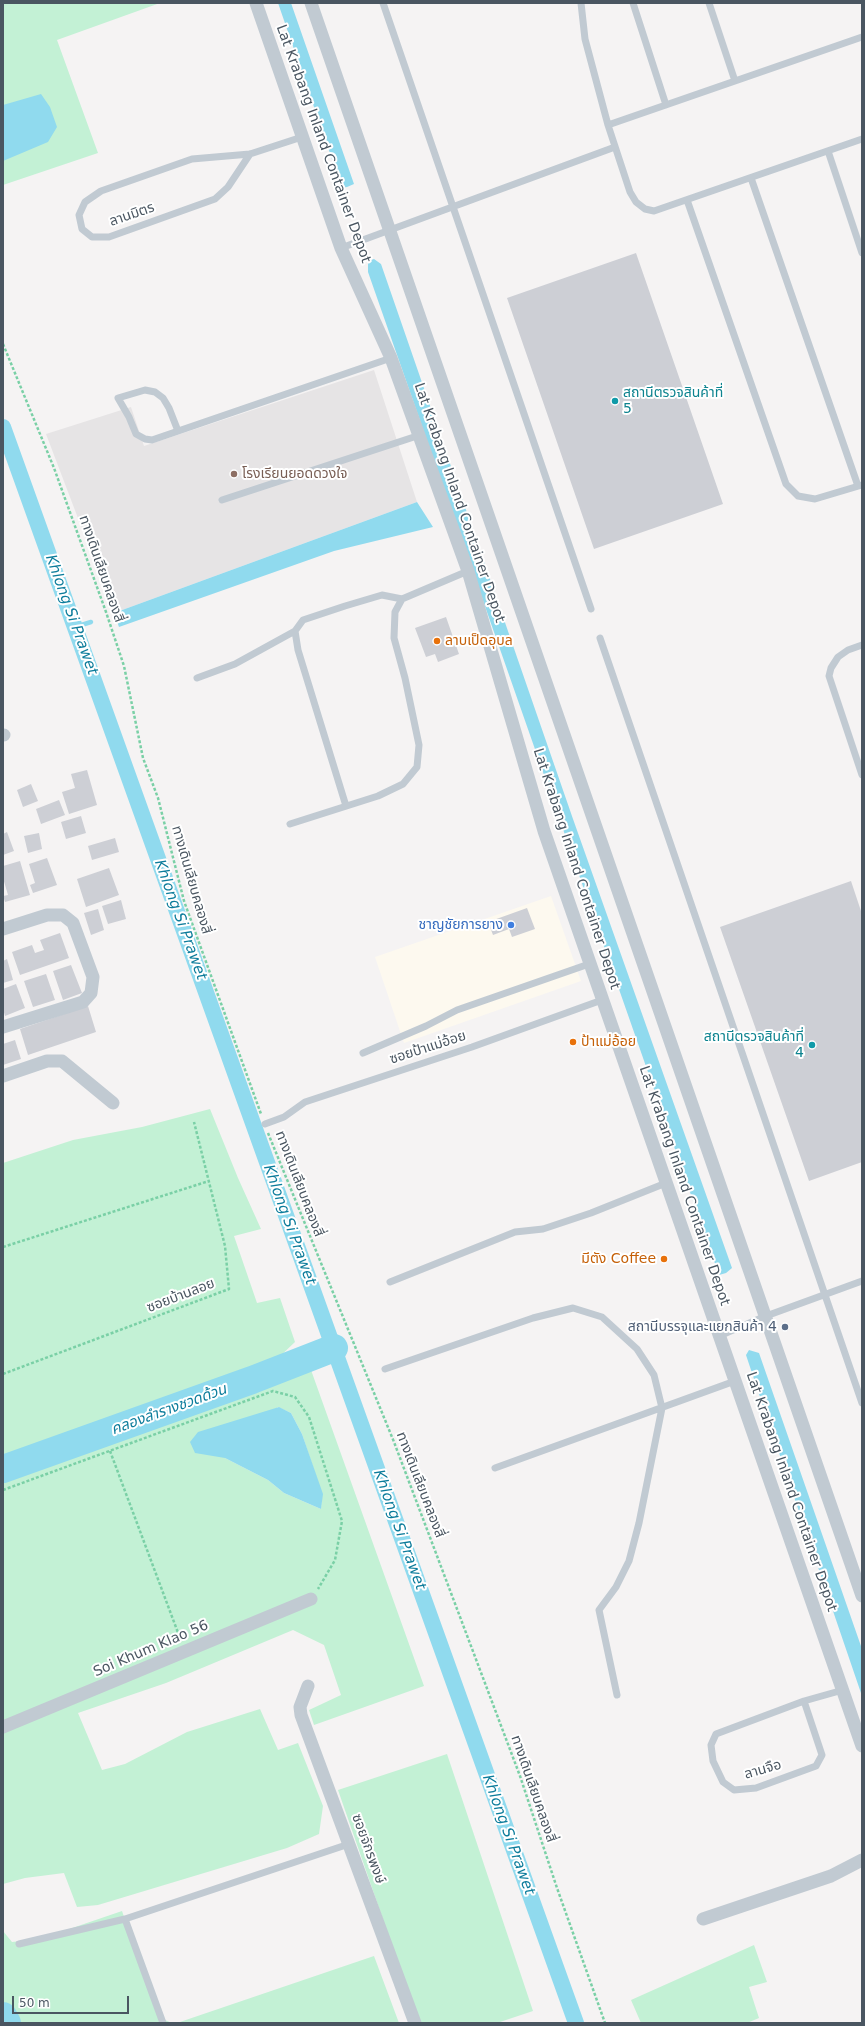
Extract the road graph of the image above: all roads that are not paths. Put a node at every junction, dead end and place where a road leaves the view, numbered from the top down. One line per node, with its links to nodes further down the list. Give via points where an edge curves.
1 (256, 3): 11 (street, Lat Krabang Inland Container Depot)
2 (311, 3): 19 (street, Lat Krabang Inland Container Depot)
3 (383, 3): 18 (lane)
4 (581, 3): 10 (lane, via 584,39)
5 (633, 3): 9 (lane)
6 (709, 3): 8 (lane)
7 (862, 37): 8 (lane)
8 (735, 81): 9 (lane)
9 (666, 105): 10 (lane)
10 (608, 125): 13 (lane)
11 (302, 138): 15 (lane, ลานมิตร); 20 (street, Lat Krabang Inland Container Depot)
12 (862, 139): 14 (lane)
13 (615, 147): 17 (lane, via 630,192 642,207 651,212); 18 (lane)
14 (828, 151): 16 (lane); 21 (lane)
15 (250, 154): 15 (lane, ลานมิตร, via 192,159 100,191 85,202 79,215 82,229 92,237 109,237 215,199 228,187)
16 (751, 178): 17 (lane); 25 (lane)
17 (687, 200): 25 (lane, via 786,484 798,496 810,499 822,498)
18 (452, 206): 19 (lane); 29 (lane)
19 (389, 229): 20 (lane); 49 (street, Lat Krabang Inland Container Depot)
20 (341, 248): 22 (street, Lat Krabang Inland Container Depot)
21 (862, 253)
22 (391, 358): 23 (lane); 24 (street, Lat Krabang Inland Container Depot)
23 (178, 431): 23 (lane, via 152,440 144,439 136,434 118,398 146,390 155,392 163,398 169,408)
24 (420, 435): 26 (lane); 27 (street, Lat Krabang Inland Container Depot)
25 (860, 486)
26 (222, 500)
27 (468, 571): 28 (lane); 38 (street, Lat Krabang Inland Container Depot, via 544,831)
28 (402, 599): 30 (lane, via 382,595 345,606 303,620); 35 (lane, via 395,612 394,638 418,745 417,767 403,784 378,796)
29 (591, 609)
30 (295, 631): 33 (lane, via 235,664); 35 (lane, via 298,650)
31 (600, 638): 48 (lane)
32 (862, 645): 34 (lane, via 838,657 829,676)
33 (197, 678)
34 (862, 775)
35 (346, 806): 36 (lane)
36 (290, 824)
37 (3, 929): 40 (street, via 47,915 63,915 73,923 93,977 92,993 83,1002)
38 (590, 964): 39 (street, Lat Krabang Inland Container Depot); 41 (lane, via 457,1010)
39 (602, 1000): 44 (lane, ซอยป้าแม่อ้อย, via 472,1047 305,1102 284,1117); 45 (street, Lat Krabang Inland Container Depot)
40 (3, 1027)
41 (363, 1053)
42 (3, 1076): 43 (street, via 48,1061 62,1061)
43 (113, 1103)
44 (265, 1124)
45 (666, 1183): 47 (lane, via 591,1213 550,1226 515,1232); 50 (street, Lat Krabang Inland Container Depot)
46 (862, 1281): 48 (lane)
47 (390, 1282)
48 (824, 1295): 49 (lane); 53 (lane)
49 (766, 1316): 50 (lane); 56 (street, Lat Krabang Inland Container Depot)
50 (719, 1336): 52 (street, Lat Krabang Inland Container Depot)
51 (385, 1369): 54 (lane, via 533,1318 573,1308 602,1317 637,1349 654,1375)
52 (735, 1381): 54 (lane); 59 (street, Lat Krabang Inland Container Depot)
53 (862, 1403)
54 (662, 1408): 55 (lane); 60 (lane, via 629,1562 616,1587 598,1610)
55 (495, 1468)
56 (862, 1596)
57 (311, 1599): 62 (street, Soi Khum Klao 56)
58 (308, 1686): 64 (street, ซอยจักรพงษ์, via 300,1707 301,1715)
59 (843, 1690): 61 (lane, ลานจือ); 63 (street, Lat Krabang Inland Container Depot)
60 (617, 1695)
61 (804, 1701): 61 (lane, ลานจือ, via 716,1734 711,1746 713,1761 723,1782 734,1790 756,1788 816,1766 822,1754)
62 (3, 1727)
63 (862, 1746)
64 (349, 1844): 66 (lane); 70 (street, ซอยจักรพงษ์)
65 (862, 1860): 67 (street, via 831,1876)
66 (125, 1919): 68 (lane); 69 (lane)
67 (703, 1919)
68 (19, 1944)
69 (163, 2023)
70 (415, 2023)

